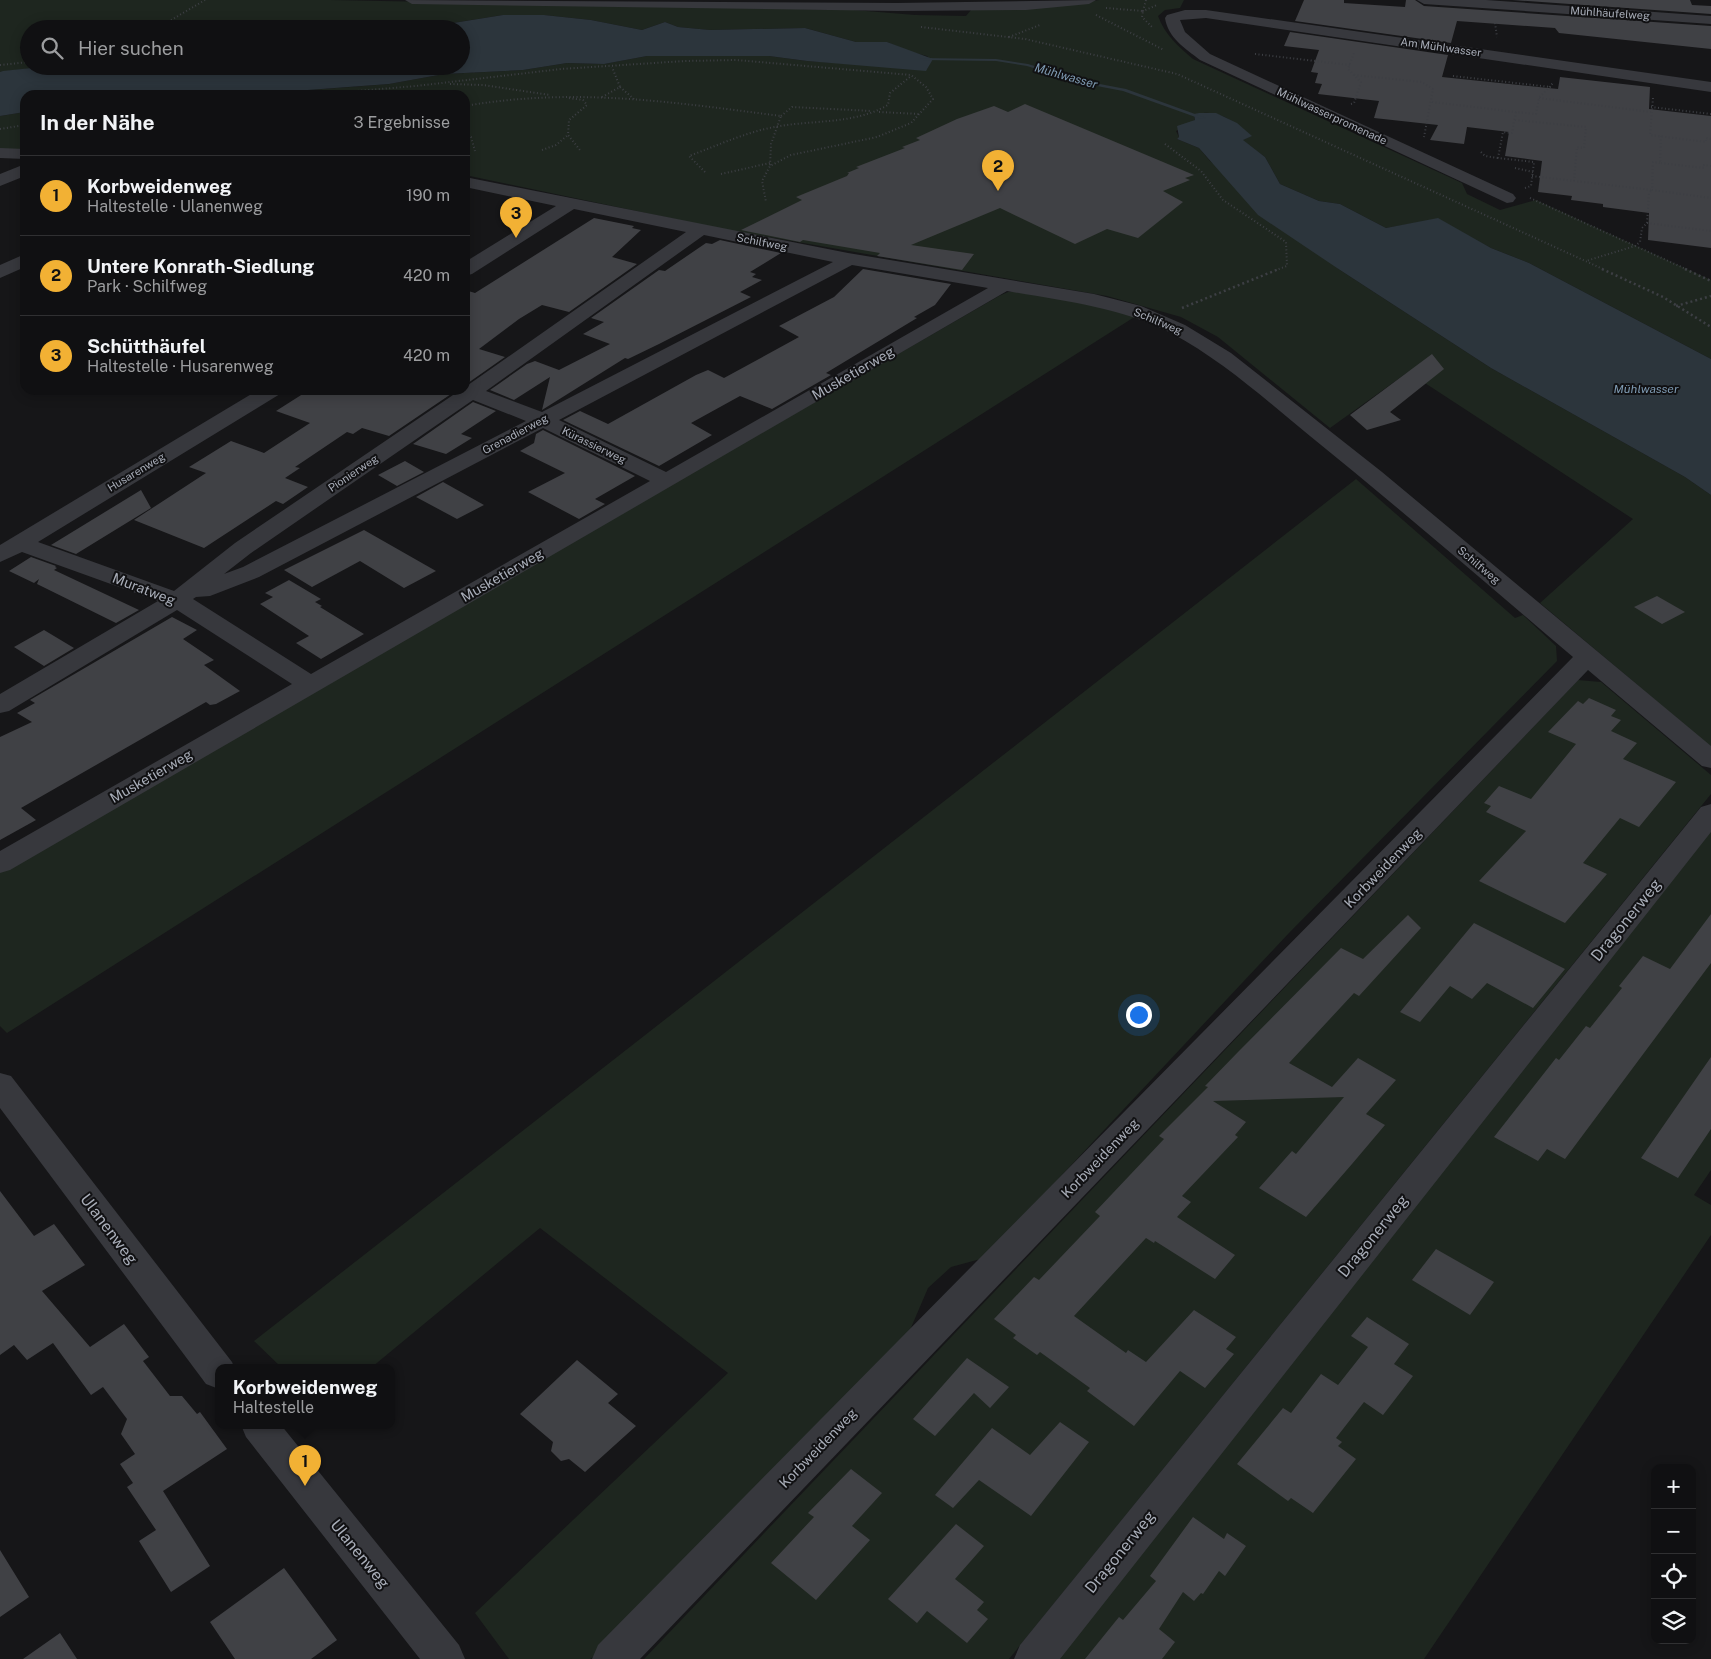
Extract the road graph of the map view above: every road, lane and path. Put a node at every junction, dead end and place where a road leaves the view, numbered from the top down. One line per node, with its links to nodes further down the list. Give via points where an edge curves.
1 (205, 0): 11 (path)
2 (412, 0): 4 (street)
3 (1424, 0): 10 (street, Mühlhäufelweg)
4 (489, 1): 5 (street)
5 (694, 2): 6 (street)
6 (821, 3): 7 (street)
7 (1089, 6): 17 (path)
8 (1494, 17): 15 (path)
9 (1172, 18): 29 (street, Am Mühlwasser, via 1206,14); 77 (street, Mühlwasserpromenade, via 1182,39 1205,56)
10 (1677, 18): 12 (street, Mühlhäufelweg); 14 (street)
11 (171, 20)
12 (1711, 20)
13 (912, 26): 86 (path, via 1025,39 1177,74)
14 (1683, 35)
15 (1498, 42)
16 (1355, 48): 20 (path)
17 (1166, 51)
18 (1255, 54): 20 (path)
19 (20, 63): 21 (path)
20 (1350, 64): 24 (path, via 1348,69)
21 (0, 65)
22 (612, 67): 23 (path, via 736,60); 27 (path, via 561,69); 30 (path)
23 (912, 75): 41 (path, via 890,93 888,105); 44 (path, via 933,99)
24 (1354, 75): 37 (path, via 1422,82 1433,89); 39 (path, via 1361,82 1354,103)
25 (1453, 76): 28 (path)
26 (1554, 76): 28 (path)
27 (439, 84): 31 (path); 32 (path, via 483,85)
28 (1551, 87): 34 (path)
29 (1711, 87)
30 (620, 88): 33 (path); 35 (path)
31 (378, 90)
32 (557, 96): 33 (path); 38 (path, via 498,99); 51 (path, via 583,100 587,105 569,120)
33 (601, 98): 35 (path)
34 (1539, 98): 42 (path, via 1536,114); 43 (path)
35 (635, 100): 46 (path)
36 (1662, 100): 40 (path, via 1652,98)
37 (1432, 102): 42 (path); 55 (path)
38 (470, 105)
39 (1348, 105)
40 (1651, 107): 43 (path); 45 (path)
41 (880, 112): 44 (path); 46 (path, via 792,107); 49 (path)
42 (1516, 112): 47 (path)
43 (1651, 112): 53 (path, via 1650,135)
44 (919, 114): 65 (path, via 911,123 877,137 791,155)
45 (1711, 114)
46 (781, 116): 49 (path)
47 (1514, 120): 63 (path, via 1512,133 1503,132); 74 (path, via 1586,127 1584,148 1577,147)
48 (20, 126): 50 (path)
49 (779, 126): 65 (path, via 770,144); 69 (path, via 689,156)
50 (0, 129)
51 (568, 135): 57 (path, via 556,145); 58 (path)
52 (470, 136): 59 (path)
53 (1661, 136): 54 (path, via 1706,142 1706,138); 64 (path)
54 (1711, 139)
55 (1423, 140)
56 (1165, 144): 94 (path, via 1201,171 1223,200 1286,242 1287,266)
57 (542, 150)
58 (580, 150)
59 (475, 151)
60 (1481, 152): 63 (path)
61 (0, 153): 62 (street)
62 (20, 154)
63 (1498, 158): 70 (path, via 1534,162)
64 (1660, 163): 66 (path); 76 (path, via 1653,162)
65 (770, 164): 71 (path); 79 (path, via 762,181)
66 (1711, 166)
67 (1515, 168): 70 (path)
68 (20, 171): 73 (street)
69 (705, 172)
70 (1533, 172): 72 (path)
71 (721, 174)
72 (1532, 176): 74 (path); 77 (path, via 1531,186)
73 (0, 181)
74 (1574, 181): 76 (path)
75 (470, 183): 80 (street, Schilfweg)
76 (1652, 190): 78 (path); 81 (path, via 1648,193)
77 (1508, 195): 84 (path)
78 (1711, 198)
79 (766, 202)
80 (572, 204): 82 (street, Schilfweg); 88 (street)
81 (1647, 223): 83 (path); 84 (path)
82 (700, 230): 85 (street, Schilfweg); 96 (street, Pionierweg)
83 (1711, 231)
84 (1636, 246): 86 (path); 90 (path)
85 (848, 258): 91 (street, Schilfweg); 100 (street, Grenadierweg, via 841,265)
86 (1586, 261): 93 (path)
87 (20, 262): 89 (street)
88 (470, 267)
89 (0, 272)
90 (1711, 281)
91 (1003, 285): 94 (street, Schilfweg, via 1113,304); 101 (street, Musketierweg)
92 (1711, 296): 93 (path)
93 (1676, 306): 95 (path)
94 (1156, 319): 104 (street, Schilfweg, via 1196,339 1243,372)
95 (1711, 326)
96 (470, 390)
97 (470, 392): 100 (street, Kürassierweg)
98 (265, 395): 102 (street, Husarenweg)
99 (462, 395): 103 (street, Pionierweg, via 243,548)
100 (543, 420): 101 (street, Kürassierweg); 103 (street, Grenadierweg, via 251,572)
101 (666, 480): 105 (street, Musketierweg)
102 (10, 549): 103 (street, Muratweg)
103 (177, 600): 105 (street, Muratweg); 106 (street, Pionierweg)
104 (1588, 656): 107 (street, Schilfweg); 114 (street, Korbweidenweg)
105 (311, 685): 109 (street, Musketierweg)
106 (0, 706)
107 (1711, 760)
108 (1711, 813): 115 (street, Dragonerweg)
109 (0, 863)
110 (0, 1086): 111 (street, Ulanenweg)
111 (215, 1367)
112 (261, 1429): 113 (street, Ulanenweg)
113 (445, 1659)
114 (612, 1659)
115 (1034, 1659)

